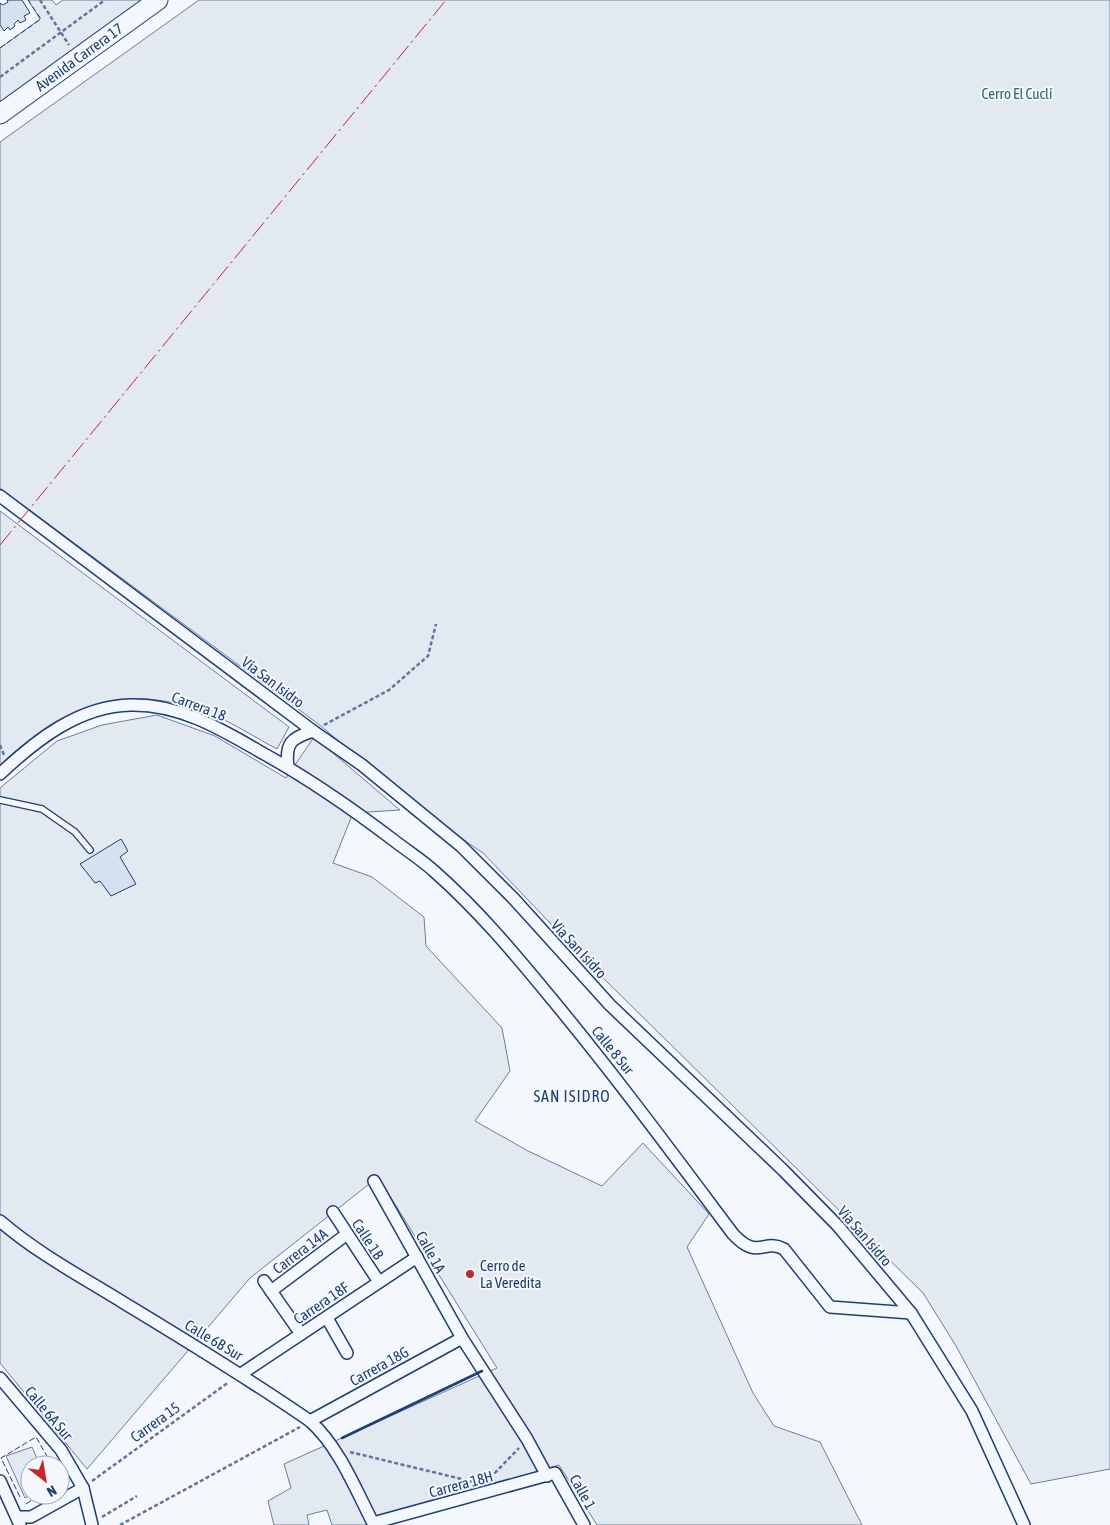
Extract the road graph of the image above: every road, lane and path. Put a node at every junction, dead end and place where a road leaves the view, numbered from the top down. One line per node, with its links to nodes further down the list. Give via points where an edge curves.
1 (40, 0): 4 (path)
2 (105, 0): 4 (path)
3 (158, 0): 5 (main road, Avenida Carrera 17)
4 (60, 32): 5 (path); 6 (path)
5 (78, 58): 7 (main road, Avenida Carrera 17)
6 (0, 77)
7 (0, 114)
8 (0, 496): 10 (street, Vía San Isidro)
9 (436, 624): 10 (path, via 428,656 390,690)
10 (313, 731): 11 (street, via 300,735 289,744 286,754); 23 (street, Vía San Isidro, via 362,765 464,850 514,899 610,1005 838,1226)
11 (288, 767): 12 (street, Carrera 18, via 209,723 169,708 130,705 97,710 71,720); 23 (street, Calle 8 Sur, via 328,792 434,871 494,930 609,1068 743,1245 754,1249 778,1246 784,1249 830,1307)
12 (0, 774)
13 (0, 800): 14 (lane, via 42,809 76,832)
14 (90, 850)
15 (374, 1181): 19 (street, Calle 1A)
16 (333, 1212): 18 (street, Calle 1B)
17 (0, 1221): 28 (street, Calle 6B Sur, via 14,1234 70,1270)
18 (347, 1234): 21 (street, Calle 1B); 22 (street, Carrera 14A)
19 (417, 1257): 21 (street, Carrera 18F); 26 (street, Calle 1A)
20 (264, 1281): 22 (street)
21 (379, 1282): 24 (street, Carrera 18F)
22 (271, 1291): 25 (street)
23 (911, 1313): 44 (street, Vía San Isidro, via 972,1411)
24 (327, 1318): 25 (street, Carrera 18F); 27 (street)
25 (301, 1334): 28 (street, Carrera 18F)
26 (462, 1338): 30 (street, Carrera 18G); 31 (street, Calle 1A)
27 (347, 1353)
28 (241, 1374): 30 (street, Calle 6B Sur); 36 (path, Carrera 15)
29 (0, 1378): 36 (street, Calle 6A Sur, via 61,1450)
30 (310, 1421): 32 (street, Calle 6B Sur); 42 (path)
31 (527, 1439): 33 (street, Calle 1); 37 (path, via 484,1484)
32 (332, 1448): 35 (path); 40 (street, Calle 6B Sur)
33 (551, 1474): 37 (street, Carrera 18H); 43 (street, Calle 1)
34 (0, 1481): 39 (street)
35 (475, 1482)
36 (82, 1488): 39 (street); 41 (street, Calle 6A Sur)
37 (505, 1488): 40 (street, Carrera 18H)
38 (137, 1496): 41 (path)
39 (18, 1521)
40 (373, 1523)
41 (92, 1524)
42 (120, 1525)
43 (584, 1525)
44 (1024, 1525)

